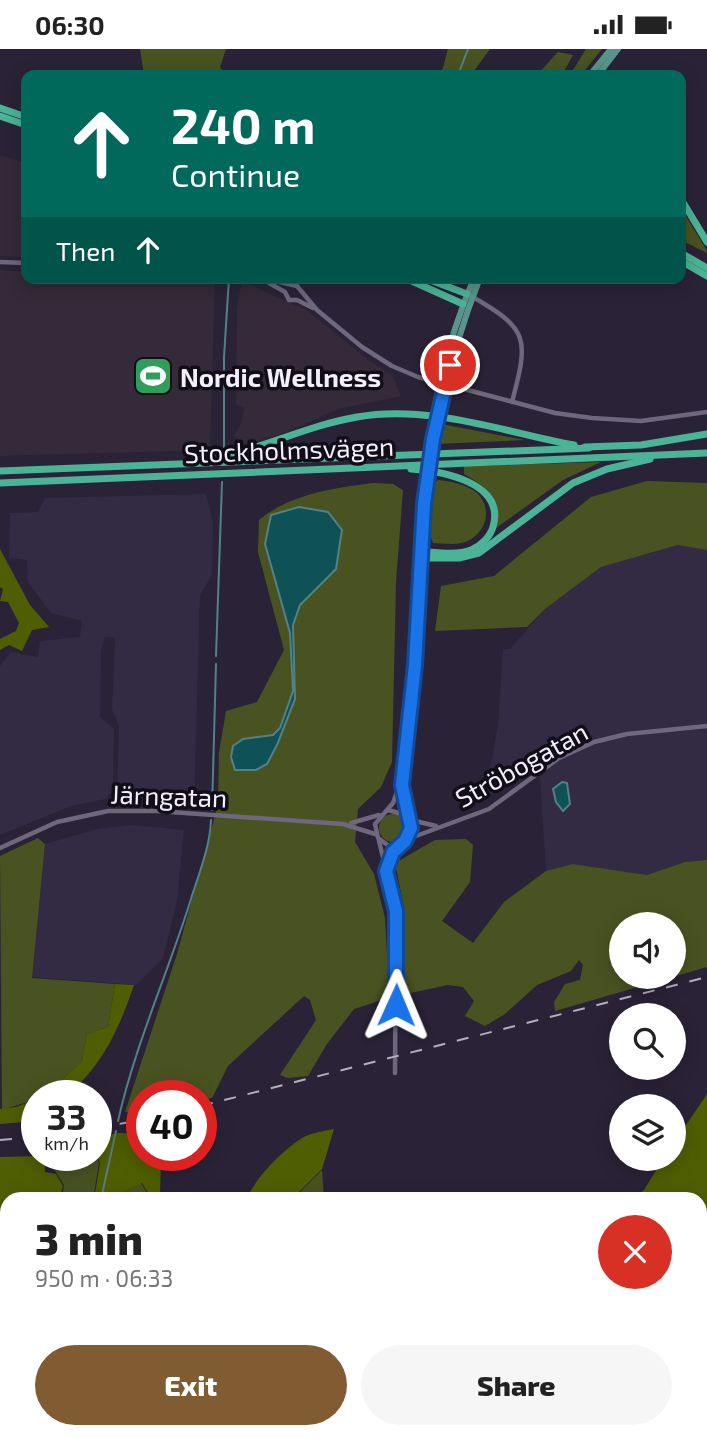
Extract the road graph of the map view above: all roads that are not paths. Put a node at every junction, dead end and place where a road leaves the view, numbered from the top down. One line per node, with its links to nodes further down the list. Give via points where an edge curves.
1 (611, 49): 3 (main road)
2 (618, 49): 4 (main road)
3 (594, 70)
4 (602, 70)
5 (0, 108): 6 (highway)
6 (21, 115)
7 (0, 116): 8 (highway)
8 (21, 123)
9 (686, 207): 10 (highway)
10 (707, 242)
11 (686, 256): 15 (highway)
12 (0, 263): 13 (street)
13 (21, 263)
14 (686, 264): 16 (highway)
15 (707, 268)
16 (707, 276)
17 (272, 284): 24 (street)
18 (284, 284): 23 (street)
19 (422, 284): 27 (highway)
20 (437, 284): 27 (highway)
21 (472, 284): 27 (main road)
22 (477, 284): 27 (main road)
23 (292, 286): 24 (street); 25 (street)
24 (285, 292): 26 (street, via 289,300)
25 (301, 292): 26 (street); 28 (street)
26 (297, 300): 28 (street)
27 (468, 300): 29 (street, via 510,319 522,343); 31 (main road)
28 (317, 310): 29 (street, via 373,355 405,372)
29 (512, 402): 30 (street, via 609,420)
30 (707, 412)
31 (435, 417): 33 (highway); 36 (highway, via 358,417 243,453); 40 (main road, via 422,494)
32 (707, 434): 33 (highway)
33 (589, 448): 36 (highway, Stockholmsvägen)
34 (707, 453): 35 (highway, Stockholmsvägen)
35 (672, 455): 37 (highway, Stockholmsvägen); 40 (highway, via 607,469 573,483 479,553 459,558)
36 (153, 466): 38 (highway, Stockholmsvägen)
37 (368, 467): 39 (highway, Stockholmsvägen); 40 (highway, via 454,477 474,484 489,499 493,525 482,544 463,552)
38 (0, 471)
39 (0, 483)
40 (420, 555): 42 (street)
41 (707, 726): 46 (street, Ströbogatan, via 594,742 559,758 489,809)
42 (402, 778): 43 (street, via 395,800); 44 (street)
43 (383, 812): 44 (street, via 394,809); 45 (street, Järngatan); 47 (street, via 375,824)
44 (407, 817): 46 (street, Ströbogatan); 49 (street, via 411,828)
45 (343, 824): 47 (street, Järngatan); 50 (street, Järngatan, via 123,810 65,819)
46 (437, 826): 49 (street, Ströbogatan)
47 (376, 834): 48 (street)
48 (379, 840): 49 (street, via 389,846); 51 (street)
49 (403, 842): 51 (street, via 393,852)
50 (0, 848)
51 (386, 871): 52 (street, via 396,911)
52 (395, 1073)

